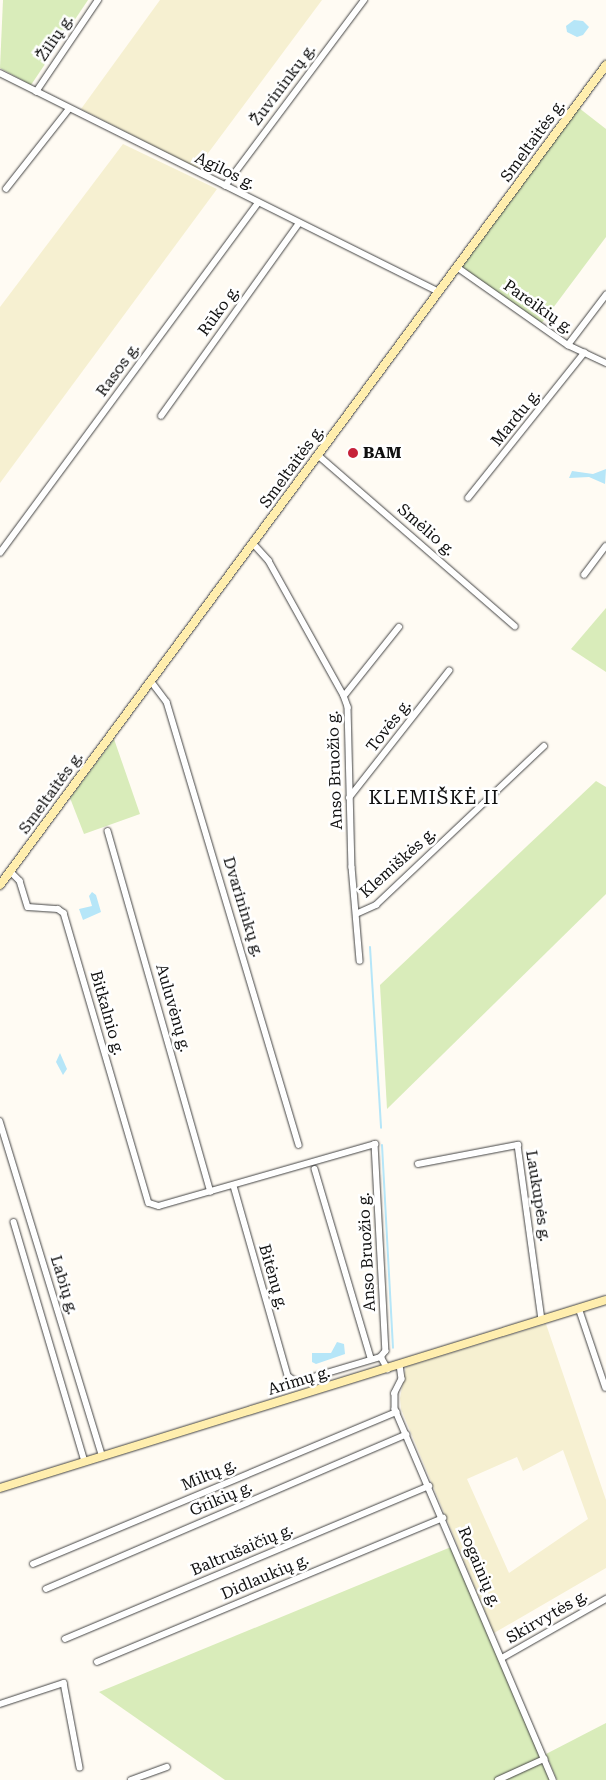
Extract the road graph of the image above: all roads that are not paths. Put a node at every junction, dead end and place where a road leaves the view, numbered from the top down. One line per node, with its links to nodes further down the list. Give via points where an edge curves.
1 (98, 0): 5 (street, Žilių g.)
2 (364, 0): 7 (street, Žuvininkų g.)
3 (606, 65): 11 (main road, Smeltaitės g.)
4 (1, 76): 5 (street, Agilos g.)
5 (36, 92): 6 (street, Agilos g.)
6 (68, 109): 7 (street, Agilos g.); 8 (street)
7 (225, 186): 9 (street, Agilos g.)
8 (6, 189)
9 (258, 203): 10 (street, Agilos g.); 22 (street, Rasos g.)
10 (300, 223): 12 (street, Agilos g.); 17 (street, Rūko g.)
11 (457, 267): 12 (main road, Smeltaitės g.); 14 (street, Pareikių g.)
12 (439, 292): 18 (main road, Smeltaitės g.)
13 (606, 295): 14 (street)
14 (568, 345): 15 (street, Pareikių g.)
15 (584, 353): 16 (street, Pareikių g.); 19 (street, Mardu g.)
16 (606, 363)
17 (160, 416)
18 (318, 455): 20 (main road, Smeltaitės g.); 24 (street, Smėlio g.)
19 (468, 498)
20 (253, 543): 27 (main road, Smeltaitės g.); 28 (street, Anso Bruožio g., via 269,561)
21 (606, 546): 23 (street)
22 (0, 553)
23 (584, 575)
24 (515, 626)
25 (399, 627): 28 (street)
26 (450, 671): 30 (street, Tovės g.)
27 (151, 681): 32 (main road, Smeltaitės g.); 37 (street, Dvarininkų g., via 167,702)
28 (344, 696): 30 (street, Anso Bruožio g., via 348,707)
29 (544, 746): 34 (street, Klemiškės g., via 376,905)
30 (349, 798): 34 (street, Anso Bruožio g.)
31 (108, 832): 41 (street, Auluvėnų g.)
32 (10, 871): 33 (main road, Smeltaitės g.); 41 (street, Bitkalnio g., via 20,881 28,907 58,909 64,913 149,1203 159,1206)
33 (0, 885)
34 (356, 914): 35 (street, Anso Bruožio g.)
35 (360, 962)
36 (0, 1121): 53 (street, Labių g.)
37 (299, 1145)
38 (418, 1164): 45 (street, Laukupės g., via 518,1145)
39 (315, 1169): 47 (street)
40 (234, 1186): 41 (street); 46 (street, Anso Bruožio g., via 375,1144 386,1351); 47 (street, Bitėnų g., via 288,1376 297,1382)
41 (211, 1192)
42 (14, 1222): 54 (street)
43 (606, 1300): 44 (main road, Arimų g.)
44 (579, 1308): 45 (main road, Arimų g.); 50 (street)
45 (542, 1320): 48 (main road, Arimų g.)
46 (381, 1356): 47 (street); 49 (street)
47 (371, 1358)
48 (400, 1365): 49 (main road, Arimų g.); 51 (street, Rogainių g., via 402,1379 393,1402)
49 (388, 1369): 53 (main road, Arimų g.)
50 (606, 1388)
51 (396, 1412): 52 (street, Rogainių g.); 58 (street, Miltų g.)
52 (406, 1435): 55 (street, Rogainių g.); 59 (street, Grikių g.)
53 (103, 1456): 54 (main road, Arimų g.)
54 (85, 1462): 56 (main road, Arimų g.)
55 (429, 1486): 57 (street, Rogainių g.); 61 (street, Baltrušaičių g.)
56 (0, 1488)
57 (443, 1518): 62 (street, Rogainių g.); 63 (street, Didlaukių g.)
58 (33, 1564)
59 (46, 1589)
60 (606, 1599): 62 (street, Skirvytės g.)
61 (65, 1639)
62 (502, 1658): 65 (street, Rogainių g.)
63 (97, 1662)
64 (0, 1704): 67 (street, via 64,1683)
65 (544, 1759): 69 (street); 70 (street, Rogainių g.)
66 (167, 1767): 68 (street)
67 (80, 1768)
68 (131, 1780)
69 (498, 1780)
70 (553, 1780)

